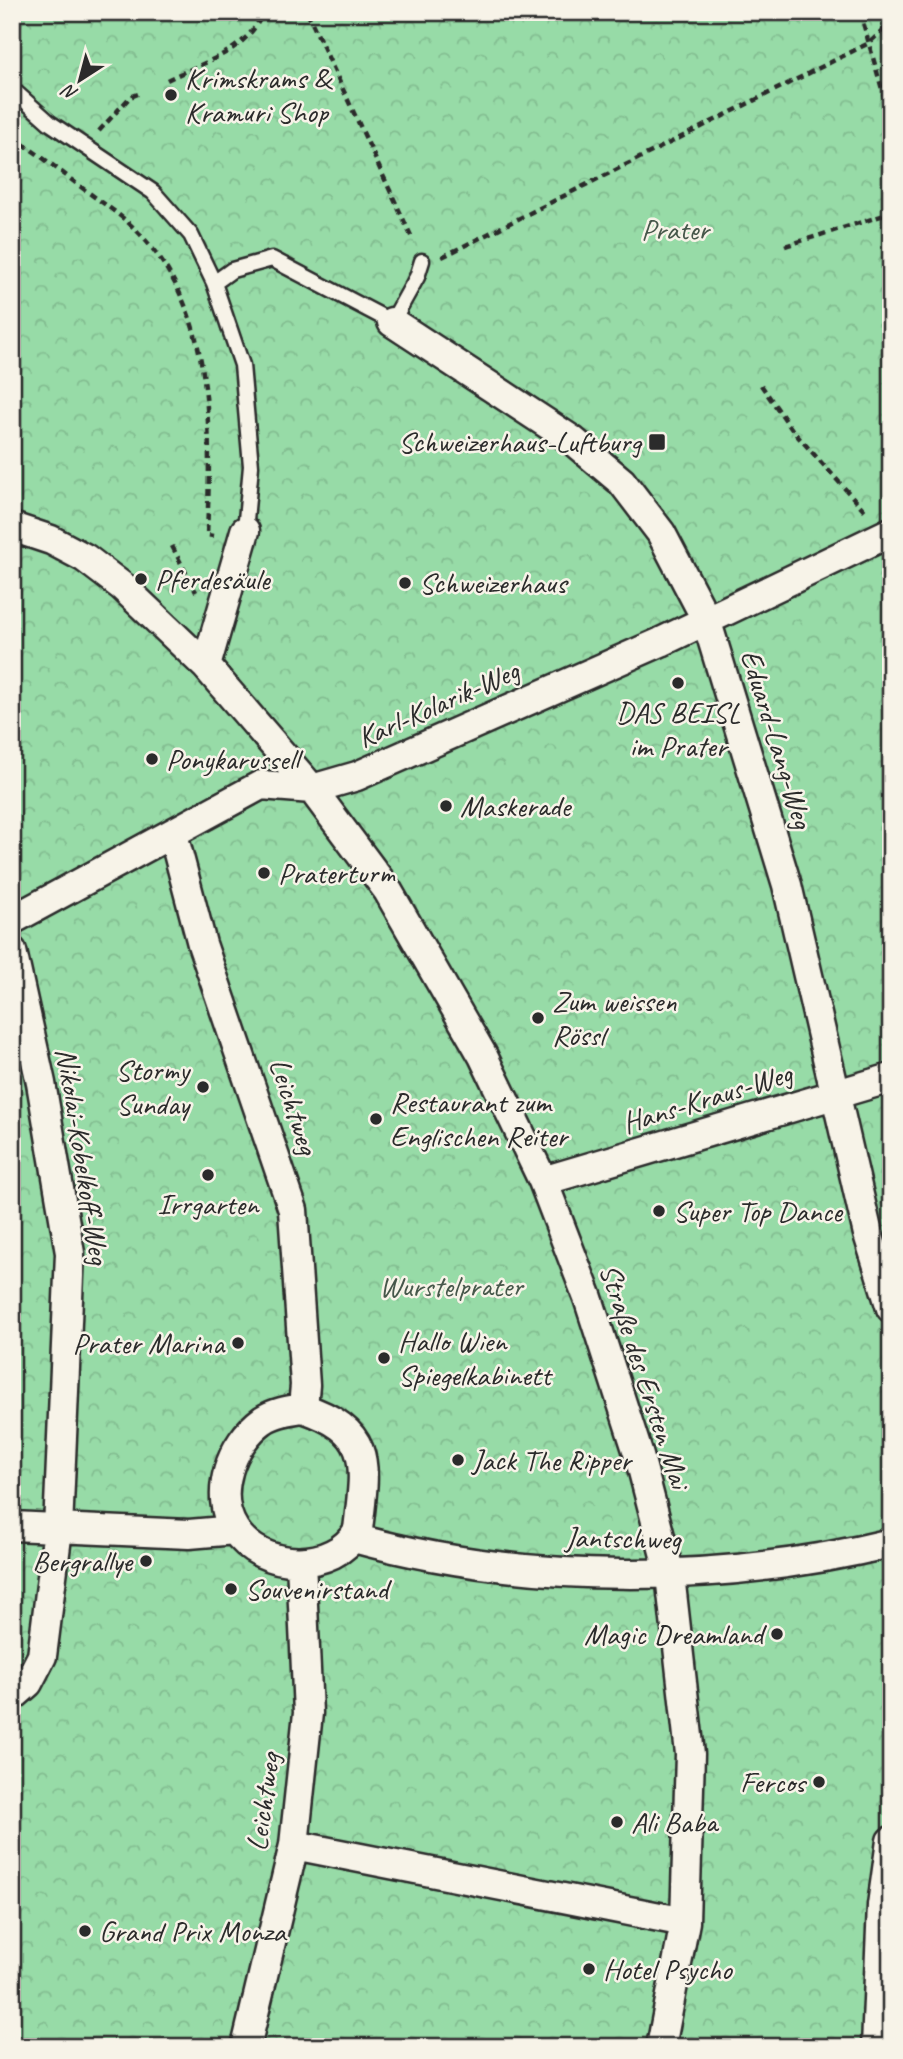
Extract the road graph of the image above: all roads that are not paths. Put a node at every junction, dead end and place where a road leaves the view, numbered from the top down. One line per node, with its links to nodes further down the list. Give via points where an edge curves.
1 (12, 89): 3 (lane, via 50,123 153,192 191,235)
2 (422, 261): 4 (lane)
3 (214, 283): 4 (lane, Eduard-Lang-Weg, via 232,270 272,259); 7 (lane, via 242,365 251,466)
4 (392, 322): 8 (street, Eduard-Lang-Weg, via 572,440 622,482 661,533)
5 (12, 527): 9 (street, via 85,558 123,587)
6 (888, 533): 8 (street, Karl-Kolarik-Weg)
7 (243, 538): 9 (street)
8 (706, 618): 10 (street, Karl-Kolarik-Weg, via 358,776); 15 (street, Eduard-Lang-Weg, via 787,885)
9 (206, 666): 10 (street, Straße des Ersten Mai)
10 (312, 789): 11 (street, Karl-Kolarik-Weg, via 261,785); 16 (street, Straße des Ersten Mai, via 388,891 483,1055)
11 (173, 834): 12 (street, Karl-Kolarik-Weg); 18 (street, Leichtweg, via 201,944 293,1210)
12 (12, 920)
13 (12, 951): 20 (street, Nikolai-Kobelkoff-Weg, via 41,1083 70,1253)
14 (891, 1078): 15 (street, Hans-Kraus-Weg)
15 (834, 1094): 16 (street, Hans-Kraus-Weg); 17 (street, Eduard-Lang-Weg, via 867,1234)
16 (543, 1181): 25 (street, Straße des Ersten Mai, via 588,1298 639,1457)
17 (891, 1308)
18 (303, 1408): 21 (street, via 263,1420 236,1452 225,1491); 22 (street, via 326,1415 358,1444 364,1473)
19 (12, 1526): 20 (street)
20 (58, 1529): 21 (street, via 189,1534); 26 (street, Nikolai-Kobelkoff-Weg, via 41,1656 28,1683)
21 (235, 1530): 24 (street, via 257,1549)
22 (354, 1538): 24 (street, via 326,1559); 25 (street, Jantschweg, via 389,1548 526,1569)
23 (891, 1543): 25 (street, Jantschweg, via 820,1560)
24 (301, 1562): 28 (street, Leichtweg, via 308,1713)
25 (670, 1575): 29 (street, Straße des Ersten Mai, via 690,1754)
26 (12, 1697)
27 (891, 1841): 32 (street, via 882,1905)
28 (294, 1845): 29 (street); 30 (street, Leichtweg)
29 (685, 1922): 31 (street, Straße des Ersten Mai)
30 (246, 2047)
31 (661, 2047)
32 (876, 2047)

